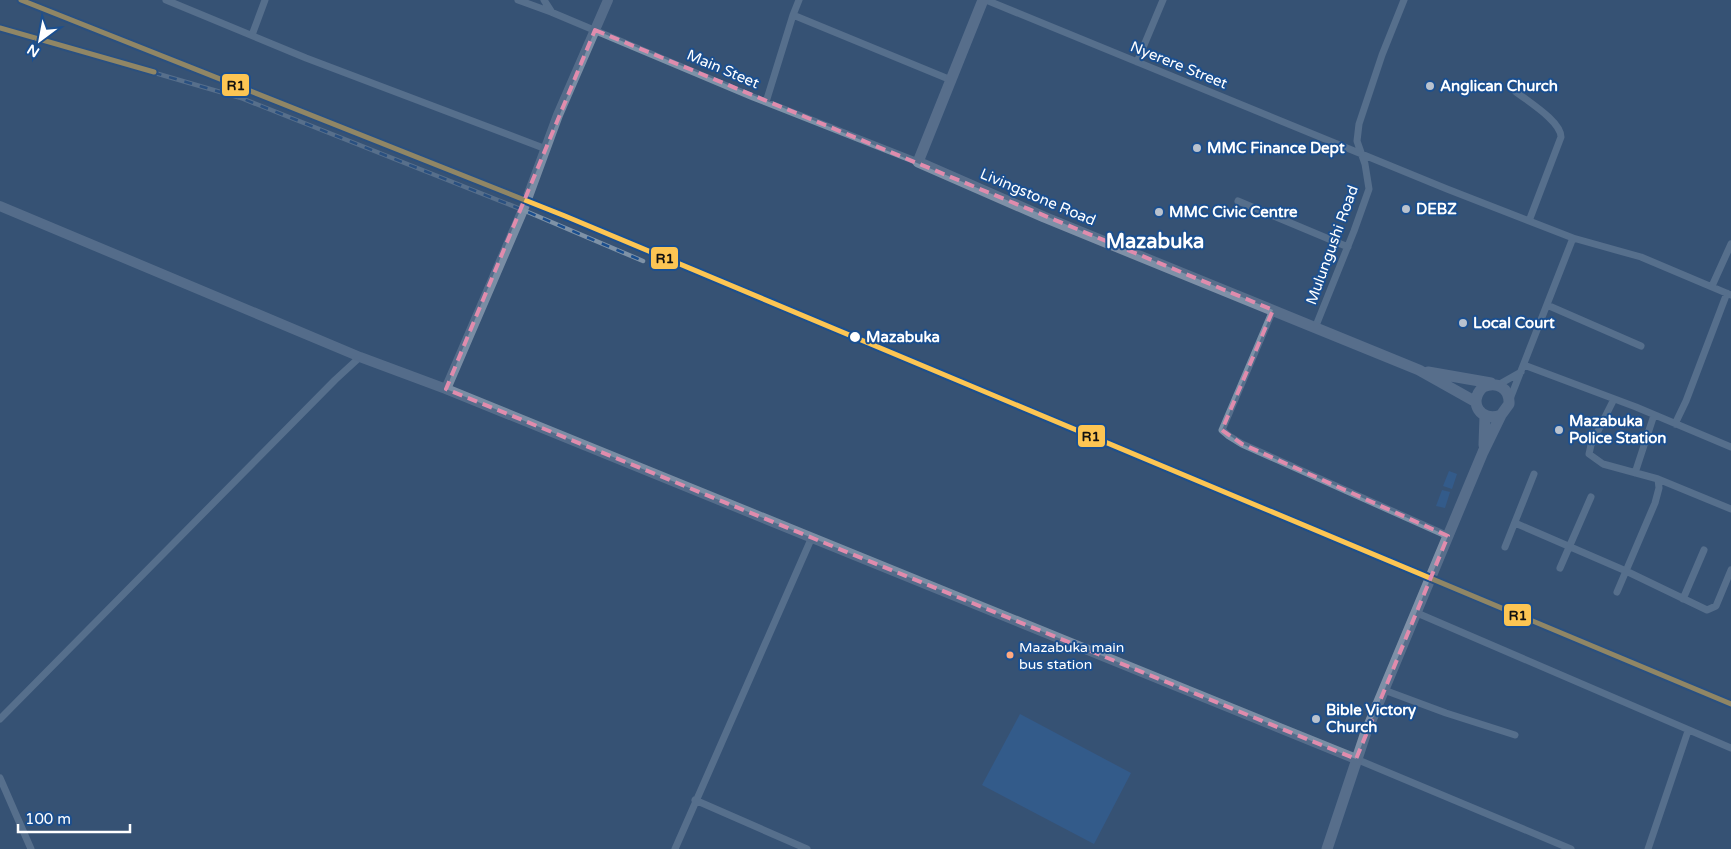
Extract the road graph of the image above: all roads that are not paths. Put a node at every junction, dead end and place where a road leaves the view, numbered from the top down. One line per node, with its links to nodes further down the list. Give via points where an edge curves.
1 (166, 0): 13 (street)
2 (265, 0): 13 (street)
3 (518, 0): 10 (street, Main Steet)
4 (544, 0): 10 (street)
5 (608, 0): 12 (main road)
6 (799, 0): 11 (street)
7 (985, 0): 14 (street, Nyerere Street); 15 (highway)
8 (1162, 0): 14 (street)
9 (1404, 0): 19 (street, Mulungushi Road, via 1359,124 1357,141)
10 (551, 12): 12 (street, Main Steet)
11 (793, 15): 15 (street); 17 (street)
12 (595, 30): 17 (street, Main Steet); 18 (main road)
13 (252, 34): 18 (street, via 324,65)
14 (1137, 62): 19 (street, Nyerere Street)
15 (951, 80): 20 (highway)
16 (1515, 91): 23 (street, via 1555,123 1562,137)
17 (766, 102): 20 (street, Main Steet)
18 (546, 149): 37 (main road)
19 (1362, 154): 23 (street, Nyerere Street); 26 (street, Mulungushi Road, via 1369,189)
20 (918, 162): 30 (highway, Livingstone Road)
21 (1238, 201): 26 (street)
22 (0, 206): 33 (main road)
23 (1529, 221): 24 (street, Nyerere Street)
24 (1573, 238): 27 (street, Nyerere Street, via 1641,257); 29 (street)
25 (1731, 244): 27 (street)
26 (1348, 246): 31 (street, Mulungushi Road)
27 (1712, 286): 28 (street, Nyerere Street)
28 (1729, 294): 44 (street)
29 (1547, 305): 32 (street); 34 (street)
30 (1273, 310): 31 (highway, Livingstone Road); 53 (street, via 1222,430 1242,444)
31 (1316, 328): 35 (highway, Livingstone Road)
32 (1641, 346)
33 (360, 357): 37 (main road); 65 (street)
34 (1523, 368): 36 (street); 38 (street); 39 (street)
35 (1419, 370): 36 (highway, Livingstone Road); 40 (highway, Livingstone Road)
36 (1496, 384): 39 (highway, via 1504,388); 40 (highway, via 1483,387 1476,396)
37 (446, 389): 54 (main road)
38 (1614, 399): 42 (street); 47 (street, via 1589,454 1603,464)
39 (1509, 400): 41 (highway)
40 (1476, 402): 43 (highway, Livingstone Road)
41 (1501, 415): 43 (highway); 46 (highway)
42 (1654, 415): 44 (street); 47 (street)
43 (1485, 416): 46 (highway)
44 (1675, 424): 45 (street)
45 (1731, 446)
46 (1484, 452): 53 (highway)
47 (1636, 473): 49 (street)
48 (1534, 474): 52 (street)
49 (1658, 479): 51 (street); 60 (street, via 1655,503)
50 (1591, 497): 56 (street)
51 (1731, 509)
52 (1515, 523): 55 (street); 56 (street)
53 (1448, 536): 63 (highway)
54 (812, 537): 69 (main road); 71 (street)
55 (1505, 547)
56 (1570, 547): 58 (street); 60 (street)
57 (1704, 550): 62 (street)
58 (1560, 568)
59 (1731, 570): 62 (street, via 1716,606 1708,610)
60 (1626, 571): 61 (street); 62 (street)
61 (1617, 592)
62 (1684, 600)
63 (1417, 613): 64 (highway); 66 (street)
64 (1384, 690): 67 (street); 69 (highway)
65 (0, 719)
66 (1688, 731): 68 (street); 77 (street)
67 (1515, 735)
68 (1731, 748)
69 (1356, 759): 75 (highway); 76 (street)
70 (0, 778): 72 (street)
71 (695, 800): 73 (street); 74 (street)
72 (31, 849)
73 (675, 849)
74 (807, 849)
75 (1327, 849)
76 (1571, 849)
77 (1648, 849)

